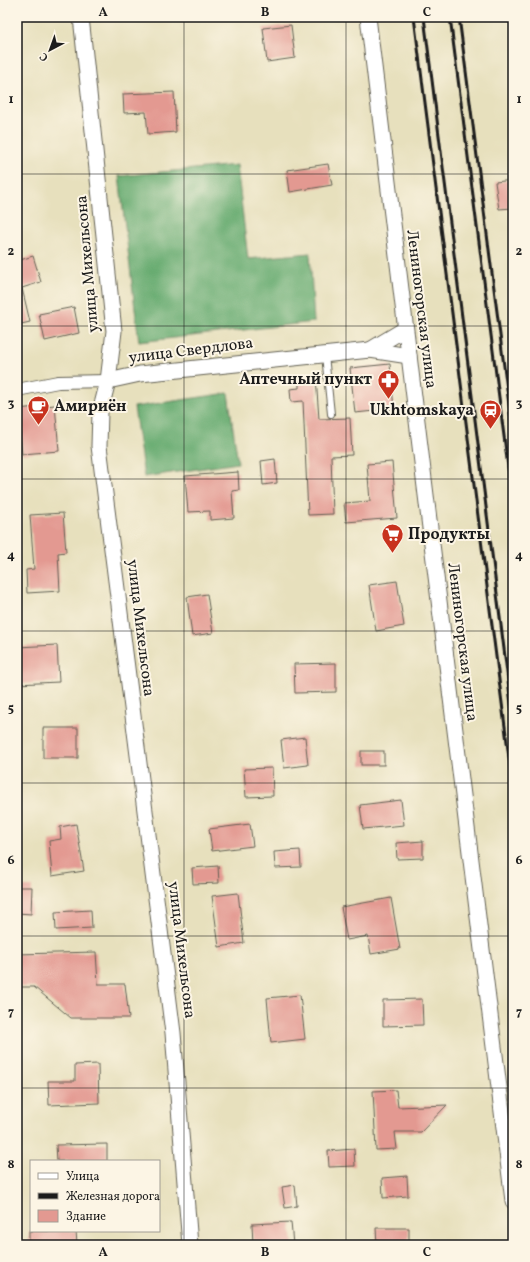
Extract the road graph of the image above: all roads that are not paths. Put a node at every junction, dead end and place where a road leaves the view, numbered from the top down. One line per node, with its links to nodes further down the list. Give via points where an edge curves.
1 (81, 17): 7 (street, улица Михельсона, via 114,331)
2 (368, 17): 3 (street, Лениногорская улица)
3 (405, 330): 4 (street, улица Свердлова); 6 (street, Лениногорская улица)
4 (370, 350): 5 (street, улица Свердлова); 6 (street, улица Свердлова)
5 (325, 354): 7 (street, улица Свердлова, via 140,374); 9 (lane)
6 (409, 356): 10 (street, Лениногорская улица)
7 (108, 380): 8 (street, улица Свердлова, via 58,382); 11 (street, улица Михельсона, via 100,412 99,446 173,1033)
8 (17, 390)
9 (331, 414)
10 (513, 1201)
11 (190, 1245)

